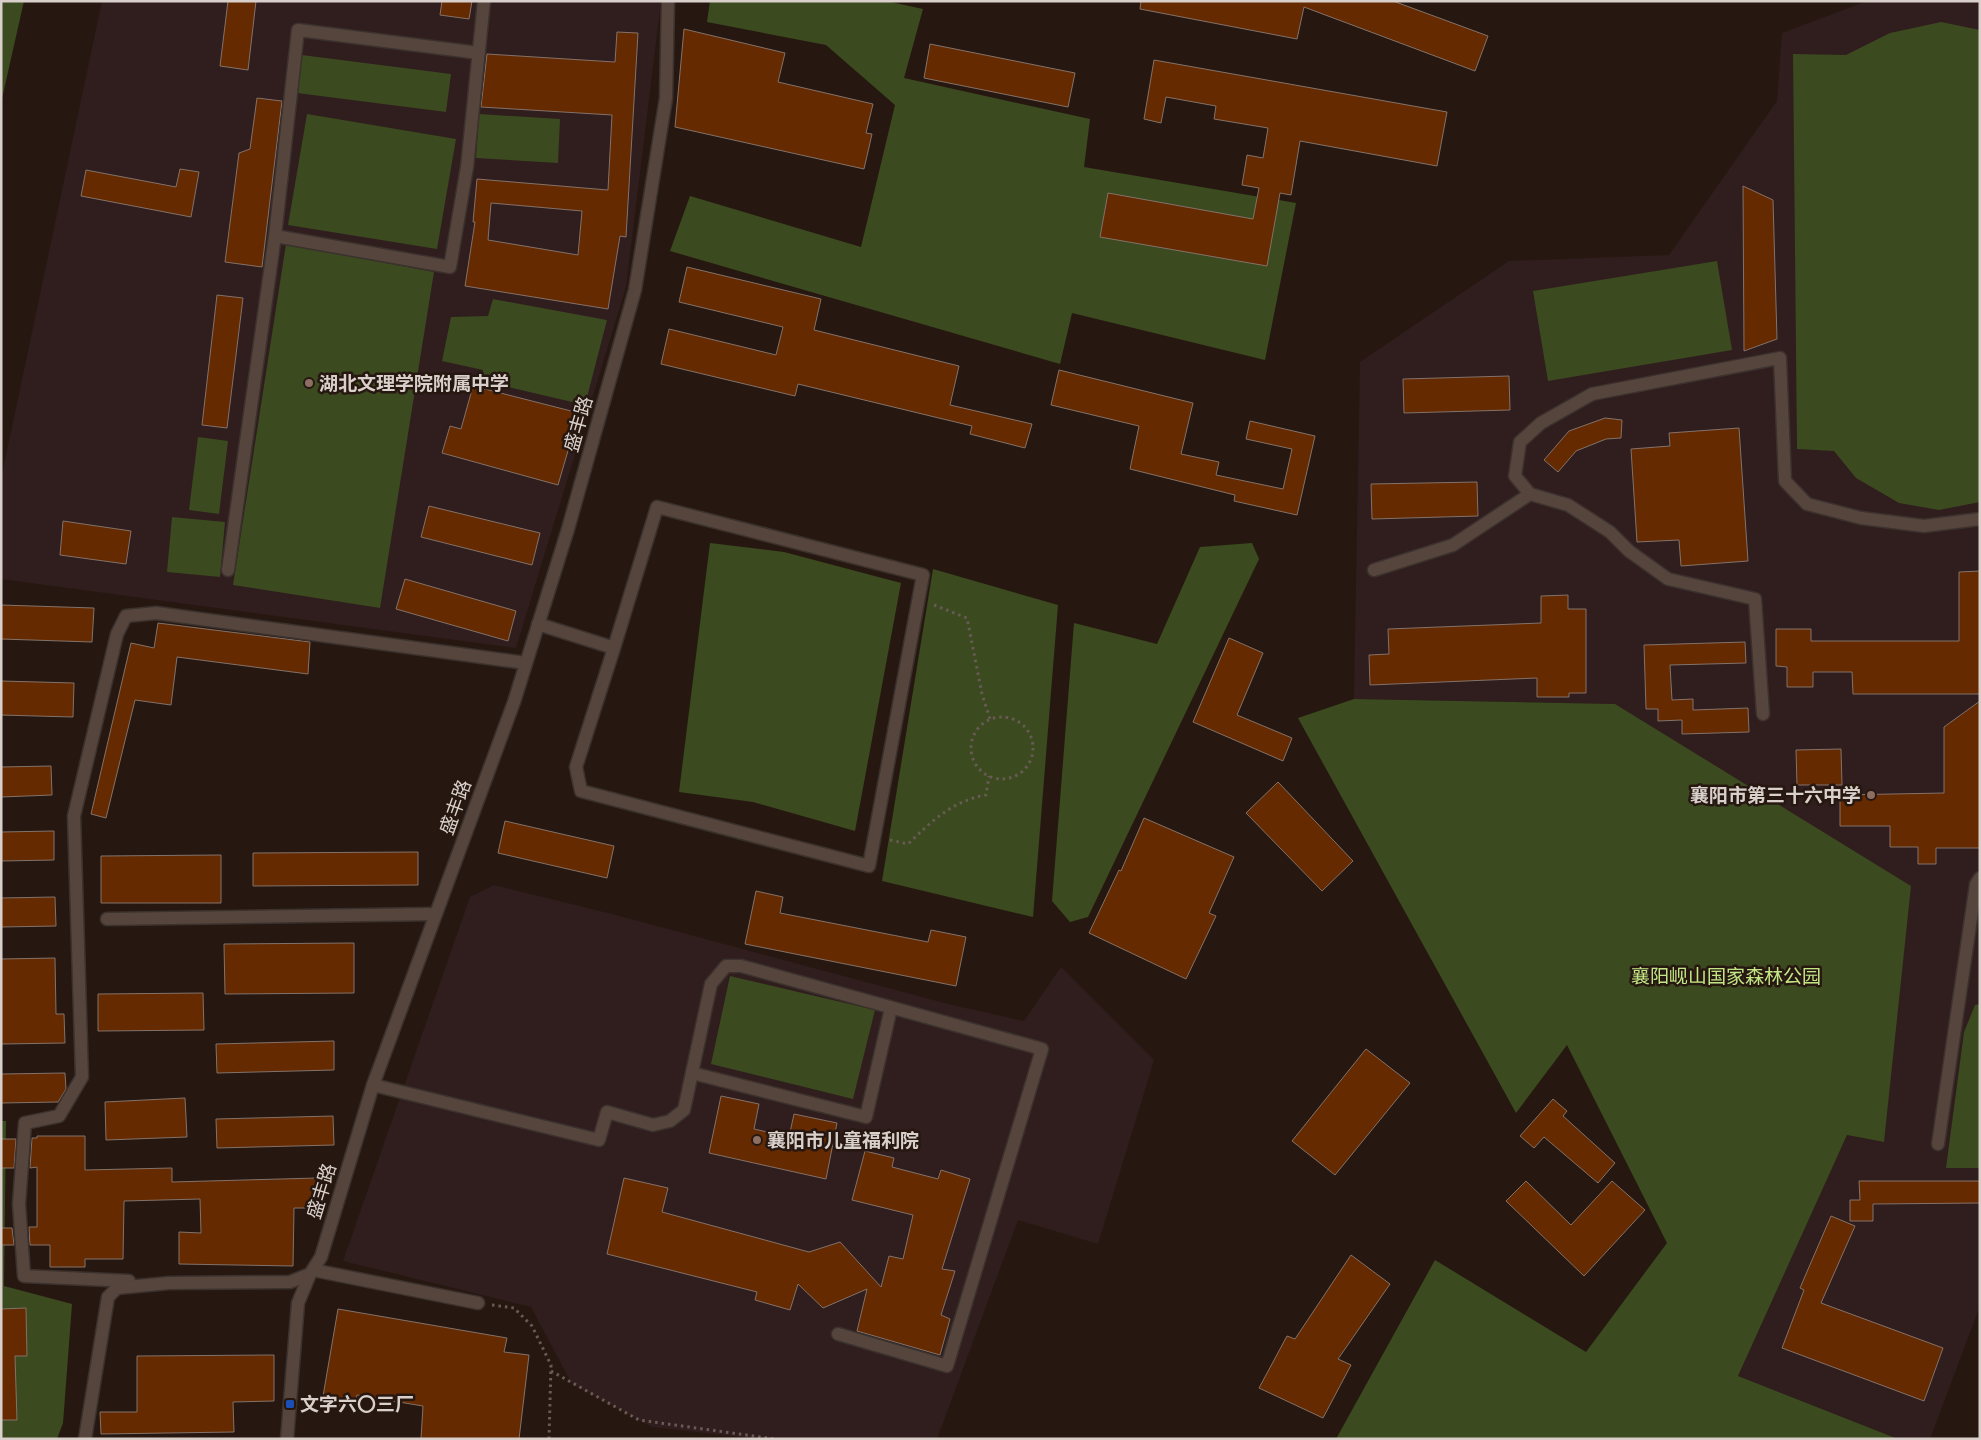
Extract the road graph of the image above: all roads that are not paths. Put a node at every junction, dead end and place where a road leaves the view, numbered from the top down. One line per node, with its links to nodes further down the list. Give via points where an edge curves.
1 (484, 1): 3 (street)
2 (668, 1): 9 (street, 盛丰路, via 666,98 635,290)
3 (479, 54): 4 (street, via 298,30); 4 (street, via 450,267)
4 (275, 236): 7 (street)
5 (1530, 494): 6 (street, via 1515,476 1520,442 1541,423 1592,394 1780,358 1785,481 1807,504 1861,518 1924,526); 8 (street, via 1453,546); 12 (street, via 1568,505 1610,532 1629,551 1668,579 1755,600)
6 (1980, 519)
7 (228, 570)
8 (1374, 570)
9 (538, 624): 10 (street); 11 (street, 盛丰路)
10 (614, 648): 10 (street, via 657,507 923,575 869,866 581,791 576,766)
11 (526, 663): 14 (street, 盛丰路); 21 (street, via 156,613 126,616 117,634 74,816 82,1077 60,1116 25,1123 19,1204 24,1276)
12 (1762, 714)
13 (1980, 878): 19 (street, via 1976,884)
14 (435, 914): 15 (street); 18 (street, 盛丰路)
15 (107, 919)
16 (891, 1008): 17 (street, via 741,966 726,966 711,984); 17 (street, via 866,1117); 23 (street, via 1042,1049 947,1366)
17 (692, 1073): 18 (street, via 684,1110 670,1121 653,1126 607,1112 599,1140)
18 (373, 1085): 20 (street, 盛丰路, via 321,1257)
19 (1938, 1144)
20 (311, 1272): 21 (street, via 290,1282); 22 (street); 25 (street, 盛丰路, via 298,1303)
21 (169, 1283): 24 (street, via 117,1288 108,1296)
22 (478, 1303)
23 (838, 1334)
24 (85, 1439)
25 (287, 1439)

